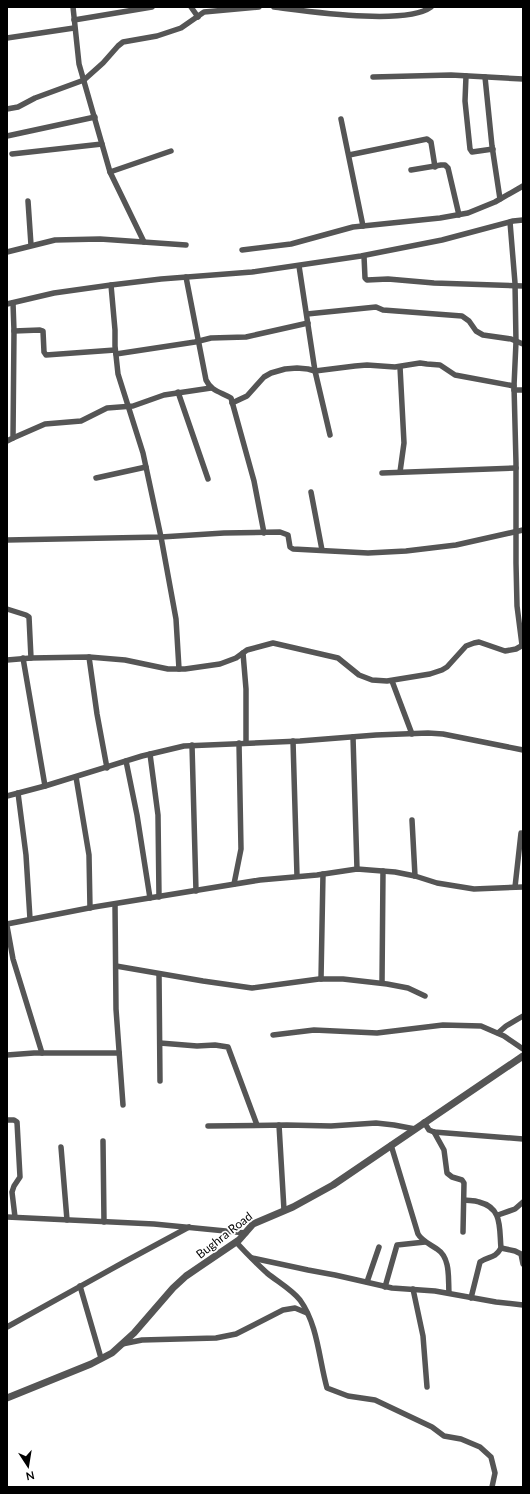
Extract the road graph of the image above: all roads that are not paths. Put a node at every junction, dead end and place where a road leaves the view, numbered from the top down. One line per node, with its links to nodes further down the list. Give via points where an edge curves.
1 (73, 7): 8 (street)
2 (152, 7): 8 (street)
3 (191, 7): 7 (street)
4 (259, 7): 7 (street, via 204,12)
5 (274, 7): 6 (street, via 338,15 391,16 418,13)
6 (430, 7)
7 (198, 16): 15 (street, via 181,28 157,36 123,42)
8 (74, 20): 9 (street)
9 (74, 28): 10 (street); 15 (street)
10 (7, 38)
11 (466, 76): 12 (street); 13 (street); 21 (street, via 465,101 470,149 472,152)
12 (373, 77)
13 (485, 77): 14 (street); 21 (street)
14 (523, 79)
15 (84, 80): 16 (street); 17 (street)
16 (7, 110)
17 (95, 117): 19 (street); 20 (street)
18 (341, 119): 24 (street)
19 (7, 136)
20 (102, 144): 23 (street); 27 (street)
21 (492, 149): 29 (street)
22 (170, 151): 27 (street)
23 (12, 154)
24 (349, 155): 25 (street, via 427,140 431,142); 34 (street)
25 (435, 167): 26 (street); 31 (street, via 445,165 448,168)
26 (411, 170)
27 (110, 172): 35 (street)
28 (523, 186): 29 (street)
29 (500, 199): 31 (street)
30 (28, 201): 36 (street)
31 (459, 215): 34 (street)
32 (523, 220): 33 (street)
33 (510, 222): 40 (street, via 442,240); 44 (street)
34 (363, 226): 38 (street, via 290,244)
35 (144, 242): 36 (street, via 100,239 55,240); 37 (street)
36 (31, 245): 39 (street)
37 (186, 245)
38 (242, 250)
39 (7, 252)
40 (364, 256): 41 (street); 44 (street, via 367,280)
41 (299, 266): 42 (street); 47 (street)
42 (186, 277): 43 (street); 50 (street)
43 (111, 285): 46 (street, via 54,293); 53 (street)
44 (515, 286): 45 (street); 51 (street)
45 (523, 286)
46 (10, 303): 49 (street)
47 (307, 314): 48 (street); 51 (street, via 376,307 383,310 462,316 483,335)
48 (308, 323): 50 (street, via 246,336); 55 (street)
49 (14, 331): 53 (street, via 43,331 46,355); 63 (street)
50 (199, 340): 53 (street); 56 (street, via 206,380)
51 (516, 342): 52 (street); 57 (street)
52 (523, 344)
53 (116, 352): 61 (street, via 118,374)
54 (400, 367): 55 (street, via 355,366); 57 (street, via 440,365 455,375); 68 (street, via 404,443)
55 (316, 371): 60 (street, via 297,368 271,373 247,396); 62 (street)
56 (211, 388): 59 (street); 60 (street, via 230,398)
57 (514, 388): 58 (street); 66 (street)
58 (523, 390)
59 (178, 392): 61 (street); 71 (street)
60 (232, 403): 75 (street, via 254,481)
61 (129, 406): 63 (street, via 106,408 81,421 45,424); 67 (street)
62 (330, 435)
63 (13, 438): 64 (street)
64 (7, 441)
65 (523, 463): 66 (street)
66 (516, 466): 68 (street); 74 (street)
67 (146, 467): 70 (street); 76 (street)
68 (400, 472): 69 (street)
69 (382, 473)
70 (96, 478)
71 (208, 479)
72 (311, 492): 78 (street)
73 (523, 530): 74 (street)
74 (516, 531): 78 (street, via 456,545 406,551 368,553); 80 (street, via 517,606)
75 (264, 532): 76 (street); 78 (street, via 288,535 292,549)
76 (161, 537): 77 (street); 86 (street, via 176,618)
77 (7, 540)
78 (322, 550)
79 (7, 609): 84 (street, via 29,617)
80 (523, 645): 87 (street, via 505,651 479,642 474,643 466,646 442,670)
81 (243, 652): 86 (street, via 236,658 220,664); 87 (street, via 274,642 338,658 359,675 372,680); 92 (street)
82 (89, 657): 84 (street); 86 (street); 97 (street)
83 (23, 658): 84 (street); 85 (street); 99 (street)
84 (31, 658)
85 (7, 660)
86 (179, 669)
87 (392, 681): 88 (street)
88 (412, 734): 89 (street); 94 (street, via 443,734)
89 (353, 736): 90 (street); 104 (street)
90 (294, 741): 92 (street); 107 (street)
91 (239, 743): 92 (street); 93 (street); 109 (street, via 241,849)
92 (246, 743)
93 (192, 745): 95 (street); 112 (street)
94 (523, 750)
95 (150, 754): 96 (street); 113 (street, via 158,815)
96 (126, 762): 97 (street); 114 (street)
97 (107, 768): 98 (street)
98 (76, 776): 99 (street); 116 (street, via 89,855)
99 (45, 786): 100 (street)
100 (18, 793): 101 (street); 117 (street, via 26,855)
101 (7, 796)
102 (412, 820): 108 (street)
103 (521, 833): 110 (street)
104 (357, 869): 105 (street); 106 (street)
105 (382, 871): 108 (street); 122 (street)
106 (323, 874): 107 (street); 121 (street)
107 (297, 876): 109 (street)
108 (415, 876): 110 (street, via 437,883 474,889)
109 (234, 884): 112 (street)
110 (515, 887): 111 (street)
111 (523, 887)
112 (196, 891): 113 (street)
113 (159, 896): 114 (street)
114 (150, 898): 115 (street)
115 (116, 904): 116 (street); 119 (street)
116 (90, 908): 117 (street)
117 (30, 919): 118 (street)
118 (7, 925): 129 (street, via 13,959)
119 (116, 966): 120 (street); 130 (street)
120 (159, 974): 121 (street, via 252,988); 127 (street)
121 (321, 979): 122 (street)
122 (382, 983): 123 (street, via 408,988)
123 (425, 996)
124 (523, 1016): 125 (street)
125 (498, 1033): 126 (street, via 481,1026 455,1025 377,1033 314,1030); 128 (street)
126 (273, 1035)
127 (160, 1043): 133 (street); 137 (street, via 228,1047)
128 (523, 1049)
129 (42, 1053): 130 (street); 131 (street)
130 (119, 1053): 134 (street)
131 (7, 1055)
132 (523, 1058): 136 (street, Bughra Road)
133 (160, 1081)
134 (123, 1105)
135 (7, 1120): 151 (street, via 18,1122 20,1177 12,1192)
136 (424, 1122): 140 (street, Bughra Road); 141 (street, via 429,1130)
137 (257, 1125): 138 (street); 139 (street)
138 (279, 1125): 140 (street, via 331,1126 376,1123); 148 (street)
139 (208, 1126)
140 (415, 1129): 144 (street, Bughra Road)
141 (434, 1132): 142 (street); 146 (street, via 444,1150 447,1173 464,1183)
142 (523, 1139)
143 (103, 1141): 153 (street)
144 (391, 1145): 148 (street, Bughra Road, via 332,1185); 158 (street, via 416,1229)
145 (61, 1147): 152 (street)
146 (464, 1200): 149 (street, via 483,1203 493,1208); 155 (street)
147 (523, 1202): 149 (street, via 515,1210)
148 (284, 1210): 156 (street, Bughra Road, via 258,1222)
149 (498, 1215): 160 (street)
150 (7, 1217): 151 (street)
151 (15, 1217): 152 (street)
152 (67, 1220): 153 (street)
153 (104, 1222): 154 (street)
154 (190, 1227): 156 (street); 164 (street)
155 (463, 1232)
156 (246, 1233): 157 (street, Bughra Road)
157 (236, 1242): 161 (street); 172 (street, Bughra Road, via 172,1288)
158 (425, 1242): 165 (street, via 397,1245); 167 (street, via 438,1249 446,1258)
159 (379, 1247): 163 (street)
160 (501, 1248): 162 (street, via 521,1254); 168 (street, via 494,1256 480,1262)
161 (250, 1257): 163 (street); 170 (street, via 289,1289)
162 (523, 1264)
163 (367, 1282): 165 (street)
164 (80, 1286): 171 (street); 173 (street)
165 (385, 1287): 166 (street)
166 (413, 1289): 167 (street); 174 (street, via 423,1336)
167 (449, 1293): 168 (street)
168 (471, 1298): 169 (street)
169 (523, 1305)
170 (308, 1313): 172 (street, via 295,1308 283,1310 236,1334 216,1338 142,1340); 176 (street, via 327,1388 348,1396 375,1400 444,1436 461,1439 480,1447 491,1457 495,1474)
171 (7, 1327)
172 (122, 1344): 173 (street, Bughra Road)
173 (102, 1358): 175 (street, Bughra Road)
174 (427, 1387)
175 (7, 1398)
176 (492, 1487)

